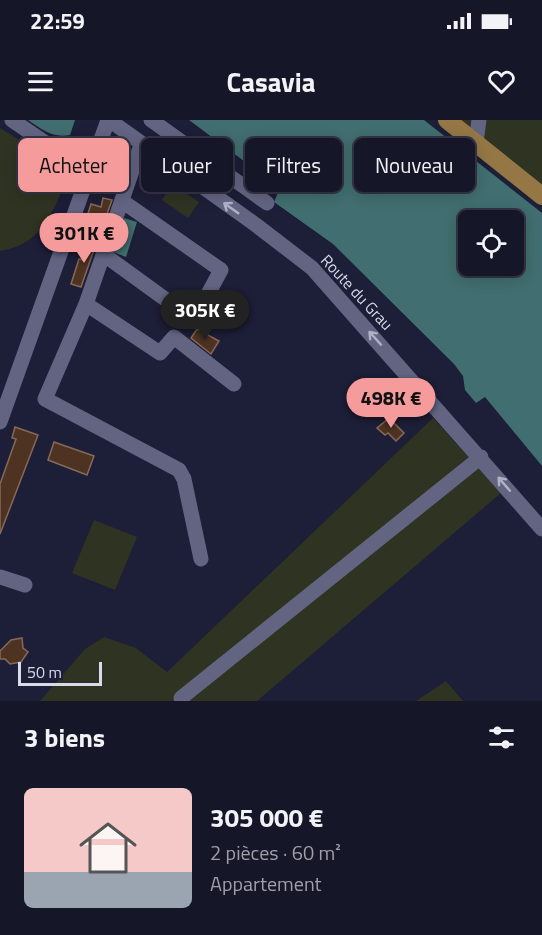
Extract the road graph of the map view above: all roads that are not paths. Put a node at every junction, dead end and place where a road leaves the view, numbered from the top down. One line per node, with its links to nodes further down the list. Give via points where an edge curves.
1 (12, 120): 6 (street)
2 (108, 120): 7 (street); 9 (street, Route du Grau)
3 (151, 120): 14 (street)
4 (447, 120): 8 (main road)
5 (479, 120): 8 (street)
6 (38, 138)
7 (101, 138)
8 (476, 142): 12 (main road)
9 (141, 145): 13 (street)
10 (81, 192): 18 (street)
11 (209, 192): 19 (street, Route du Grau, one-way to 11, via 312,268)
12 (542, 196)
13 (122, 201): 15 (street); 15 (street, via 221,270 194,320)
14 (267, 203)
15 (103, 254): 16 (street)
16 (86, 304): 17 (street, via 160,353 174,337); 21 (street, via 45,399 179,470)
17 (234, 384)
18 (0, 422)
19 (481, 457): 20 (street, Route du Grau, one-way to 19); 24 (street)
20 (542, 529)
21 (201, 559)
22 (0, 577): 23 (street)
23 (25, 585)
24 (181, 698)

